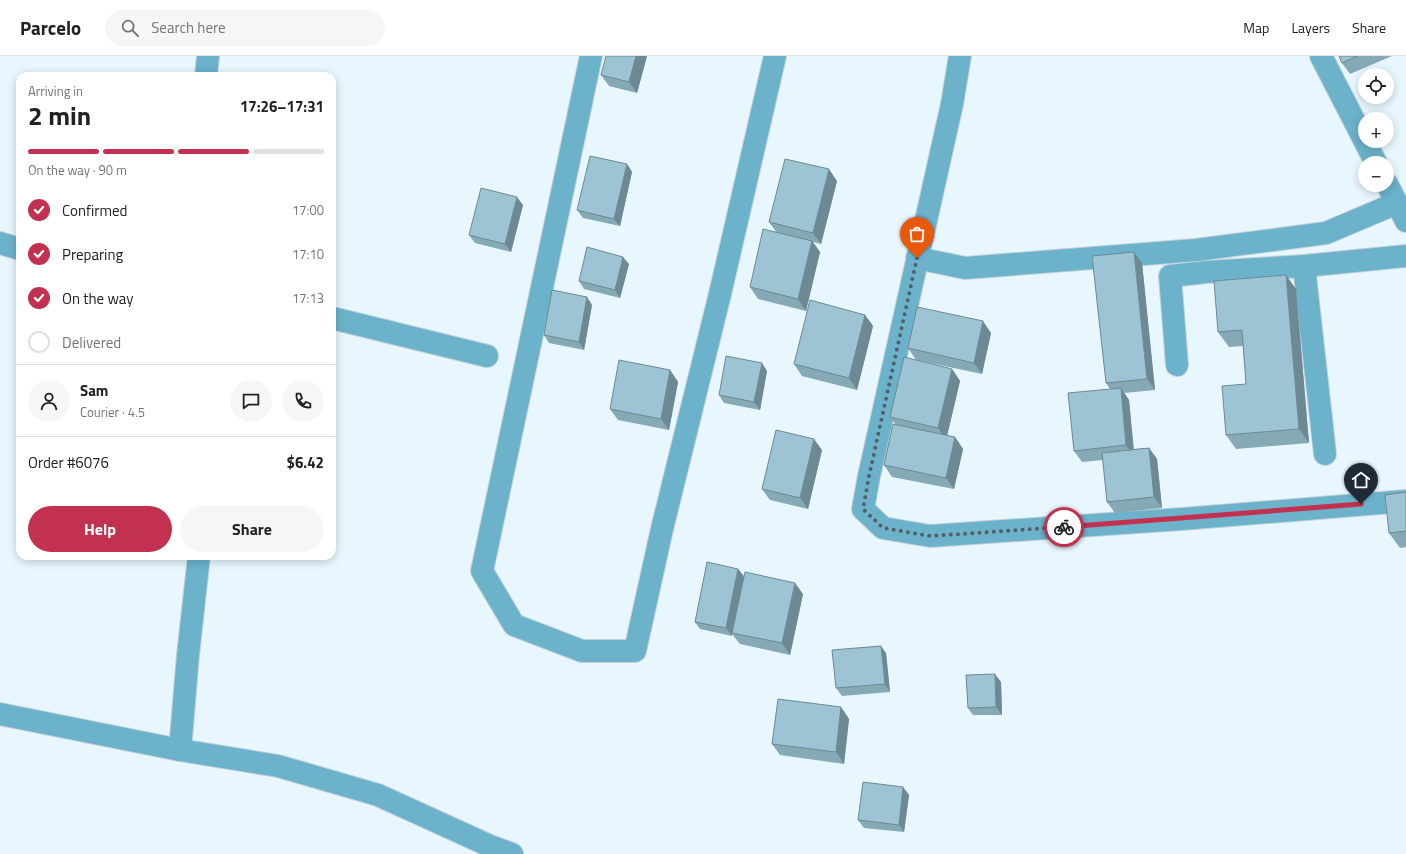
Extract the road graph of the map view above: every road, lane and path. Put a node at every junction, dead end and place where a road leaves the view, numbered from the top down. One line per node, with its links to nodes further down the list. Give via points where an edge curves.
1 (208, 56): 6 (street)
2 (592, 56): 3 (street, via 482,571 514,625 582,651 635,651)
3 (774, 56)
4 (960, 56): 13 (street, via 952,104)
5 (1321, 56): 7 (street)
6 (206, 72)
7 (1372, 156)
8 (1391, 192): 9 (street)
9 (1401, 212): 13 (street, via 1326,233 1196,250 965,268)
10 (0, 243): 11 (street)
11 (16, 248)
12 (1406, 256): 14 (street)
13 (917, 258): 19 (street, via 863,509 883,528 930,536 1175,520)
14 (1304, 266): 17 (street, via 1170,276); 18 (street)
15 (336, 319): 16 (street)
16 (487, 356)
17 (1177, 365)
18 (1325, 454)
19 (1406, 501)
20 (199, 560): 22 (street)
21 (0, 714): 22 (street)
22 (180, 750): 23 (street, via 278,766 378,795)
23 (482, 850): 24 (street)
24 (512, 854)

